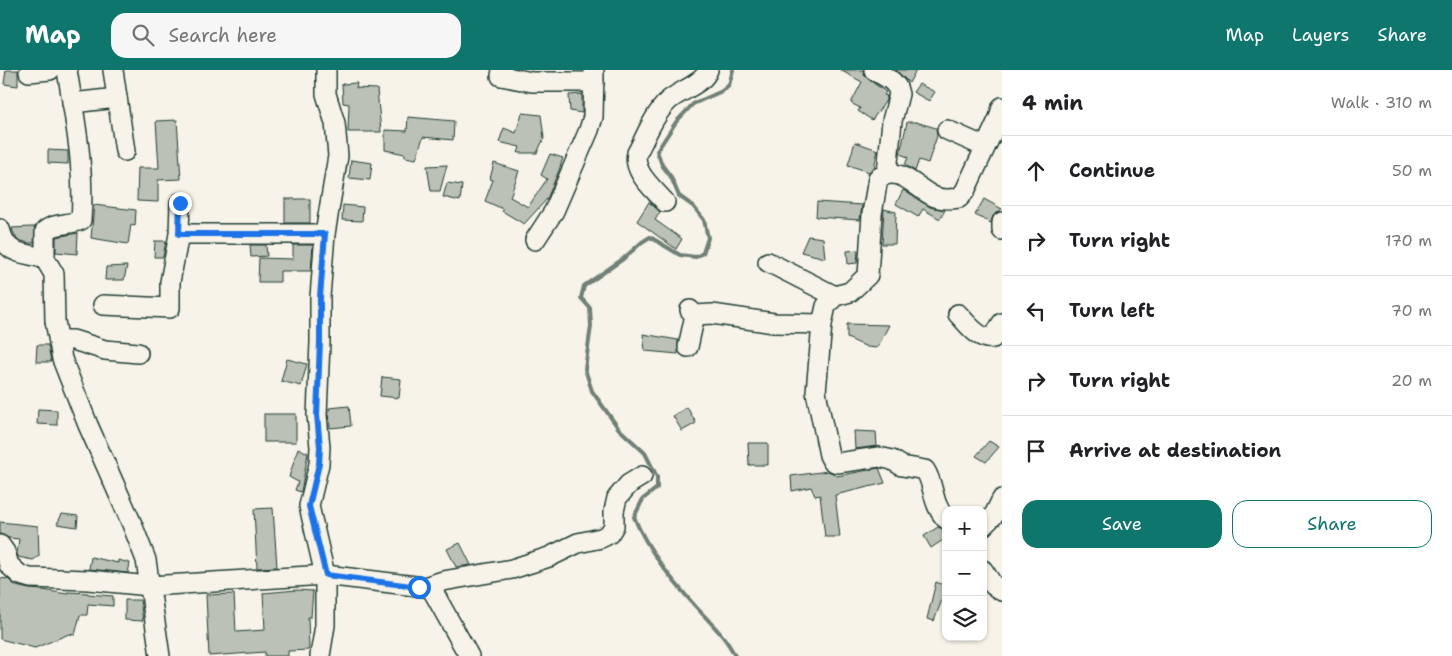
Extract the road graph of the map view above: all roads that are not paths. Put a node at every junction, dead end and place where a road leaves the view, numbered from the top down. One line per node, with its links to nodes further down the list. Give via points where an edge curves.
1 (50, 70): 8 (street)
2 (67, 70): 11 (street)
3 (113, 70): 10 (street)
4 (326, 70): 22 (street, via 326,94 335,123 338,156)
5 (502, 70): 9 (street, via 501,76 532,82)
6 (708, 70): 17 (street, via 702,80 678,93 658,113 636,159 640,174)
7 (874, 70): 16 (street, via 892,81 899,94 892,121)
8 (29, 72)
9 (594, 76): 24 (street, via 593,117 589,130 559,202)
10 (117, 98): 11 (street); 15 (street)
11 (72, 104): 25 (street, via 82,167 81,220 54,225 45,231)
12 (1001, 115): 14 (street)
13 (947, 130): 14 (street)
14 (985, 147): 16 (street, via 960,198 936,198 896,173)
15 (125, 151)
16 (887, 173): 27 (street, via 878,178 876,187 868,275 850,292)
17 (665, 202)
18 (180, 203): 21 (street)
19 (1002, 222): 20 (street)
20 (1002, 230)
21 (179, 234): 22 (street); 28 (street, via 170,282 170,308)
22 (325, 234): 40 (street, via 320,297 319,464 309,506)
23 (1, 237): 25 (street, via 8,248)
24 (535, 240)
25 (45, 259): 32 (street, via 54,274 55,321)
26 (768, 262): 27 (street)
27 (835, 296): 31 (street, via 826,306)
28 (103, 305)
29 (958, 314): 30 (street, via 987,339 993,338)
30 (1002, 323)
31 (822, 324): 33 (street, via 774,323 692,312); 37 (street, via 816,392 832,461 837,464 879,457 925,470)
32 (59, 340): 34 (street); 42 (street, via 62,359 77,398 141,546)
33 (688, 347)
34 (138, 353)
35 (642, 476): 43 (street, via 628,484 617,498 614,526 609,534 512,569)
36 (1002, 499): 38 (street)
37 (942, 514)
38 (987, 522)
39 (0, 545): 42 (street, via 9,564 20,575 30,578)
40 (326, 575): 42 (street); 43 (street); 46 (street, via 325,625)
41 (987, 576): 44 (street)
42 (150, 586): 45 (street)
43 (430, 586): 47 (street)
44 (1002, 591)
45 (160, 656)
46 (320, 656)
47 (469, 656)

